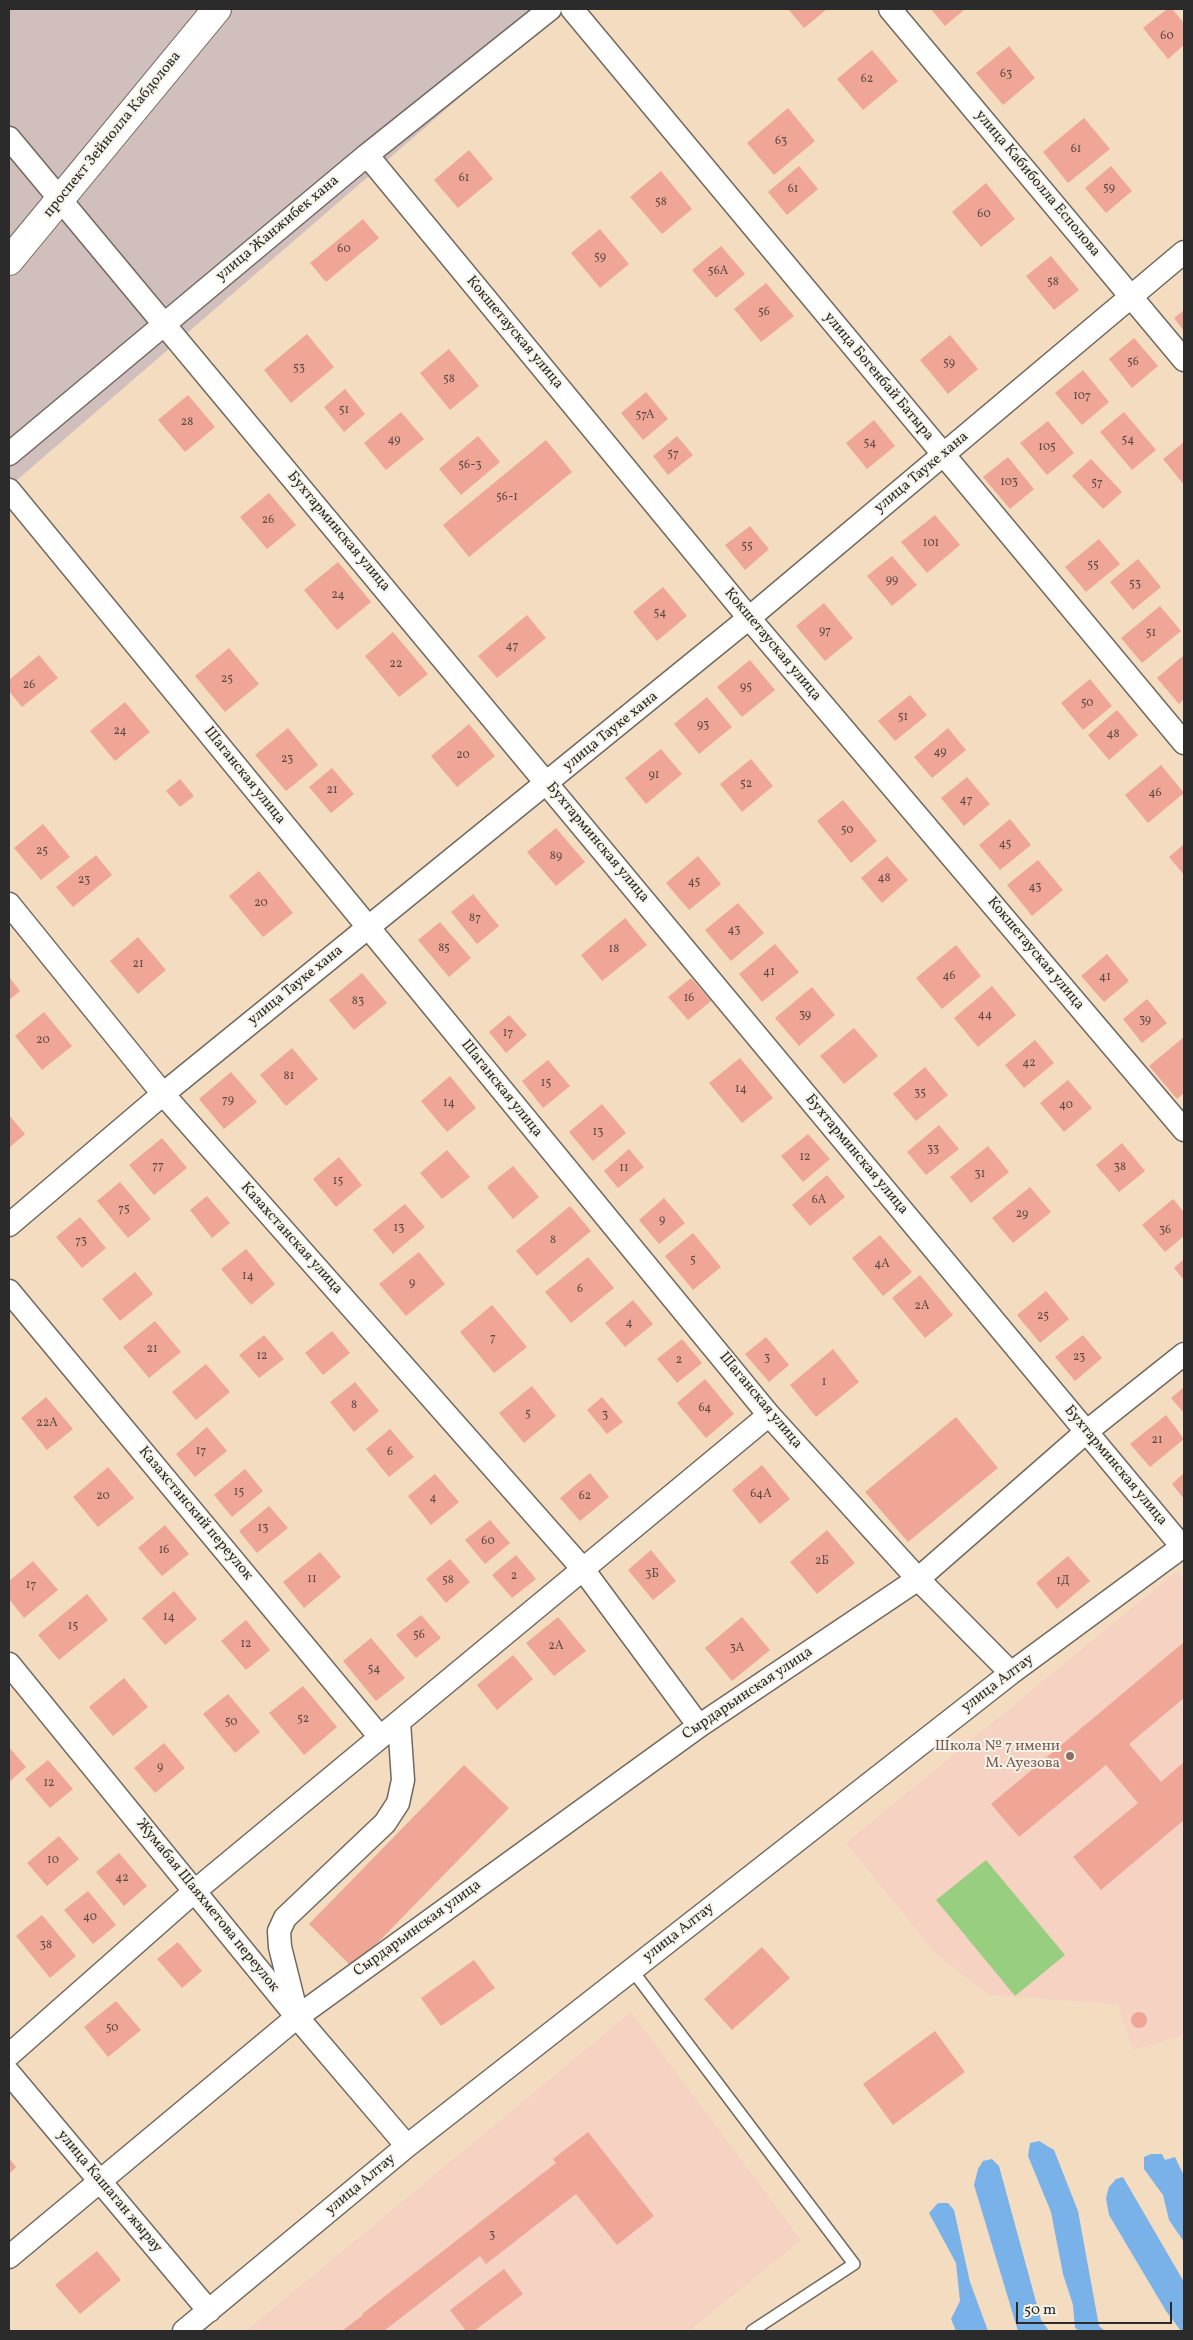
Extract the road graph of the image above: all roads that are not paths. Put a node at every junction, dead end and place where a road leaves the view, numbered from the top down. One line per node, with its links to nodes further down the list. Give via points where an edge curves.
1 (216, 9): 7 (main road, проспект Зейнолла Кабдолова)
2 (550, 9): 6 (street, улица Жанжибек хана)
3 (572, 9): 14 (street, улица Богенбай Батыра)
4 (890, 9): 10 (street, улица Кабиболла Есполова)
5 (9, 138): 7 (street, Бухтарминская улица)
6 (367, 156): 11 (street, улица Жанжибек хана); 16 (street, Кокшетауская улица)
7 (61, 199): 9 (main road, проспект Зейнолла Кабдолова); 11 (street, Бухтарминская улица)
8 (1184, 252): 10 (street, улица Тауке хана)
9 (9, 261)
10 (1131, 296): 12 (street, улица Кабиболла Есполова); 14 (street, улица Тауке хана)
11 (164, 324): 13 (street, улица Жанжибек хана); 18 (street, Бухтарминская улица)
12 (1184, 360)
13 (9, 454)
14 (943, 455): 16 (street, улица Тауке хана); 17 (street, улица Богенбай Батыра)
15 (9, 490): 20 (street, Шаганская улица)
16 (749, 618): 18 (street, улица Тауке хана); 22 (street, Кокшетауская улица)
17 (1184, 743)
18 (548, 784): 20 (street, улица Тауке хана); 27 (street, Бухтарминская улица)
19 (9, 904): 21 (street, Казахстанская улица)
20 (368, 928): 21 (street, улица Тауке хана); 26 (street, Шаганская улица)
21 (163, 1094): 23 (street, улица Тауке хана); 29 (street, Казахстанская улица)
22 (1184, 1130)
23 (9, 1225)
24 (9, 1290): 35 (street, Казахстанский переулок)
25 (1184, 1354): 27 (street, Сырдарьинская улица)
26 (769, 1415): 29 (street); 30 (street, Шаганская улица)
27 (1086, 1432): 28 (street, Бухтарминская улица); 30 (street, Сырдарьинская улица)
28 (1183, 1548): 32 (street, улица Алтау)
29 (582, 1568): 33 (street); 34 (street, Казахстанская улица)
30 (918, 1579): 32 (street, Шаганская улица); 34 (street, Сырдарьинская улица)
31 (9, 1664): 36 (street, Жумабая Шаяхметова переулок)
32 (1011, 1673): 37 (street, улица Алтау)
33 (399, 1722): 35 (street); 38 (street, via 403,1780 398,1803 385,1823 285,1918 280,1931 280,1947)
34 (699, 1726): 38 (street, Сырдарьинская улица)
35 (380, 1737): 36 (street)
36 (196, 1890): 38 (street, Жумабая Шаяхметова переулок); 39 (street)
37 (632, 1970): 41 (street, улица Алтау); 46 (lane, via 854,2264)
38 (297, 2017): 41 (street, Жумабая Шаяхметова переулок); 42 (street)
39 (9, 2055)
40 (9, 2073): 42 (street, улица Кашаган жырау)
41 (407, 2146): 44 (street, улица Алтау)
42 (100, 2182): 43 (street); 44 (street, улица Кашаган жырау)
43 (9, 2257)
44 (209, 2311): 45 (street, улица Алтау)
45 (184, 2331)
46 (752, 2331)

